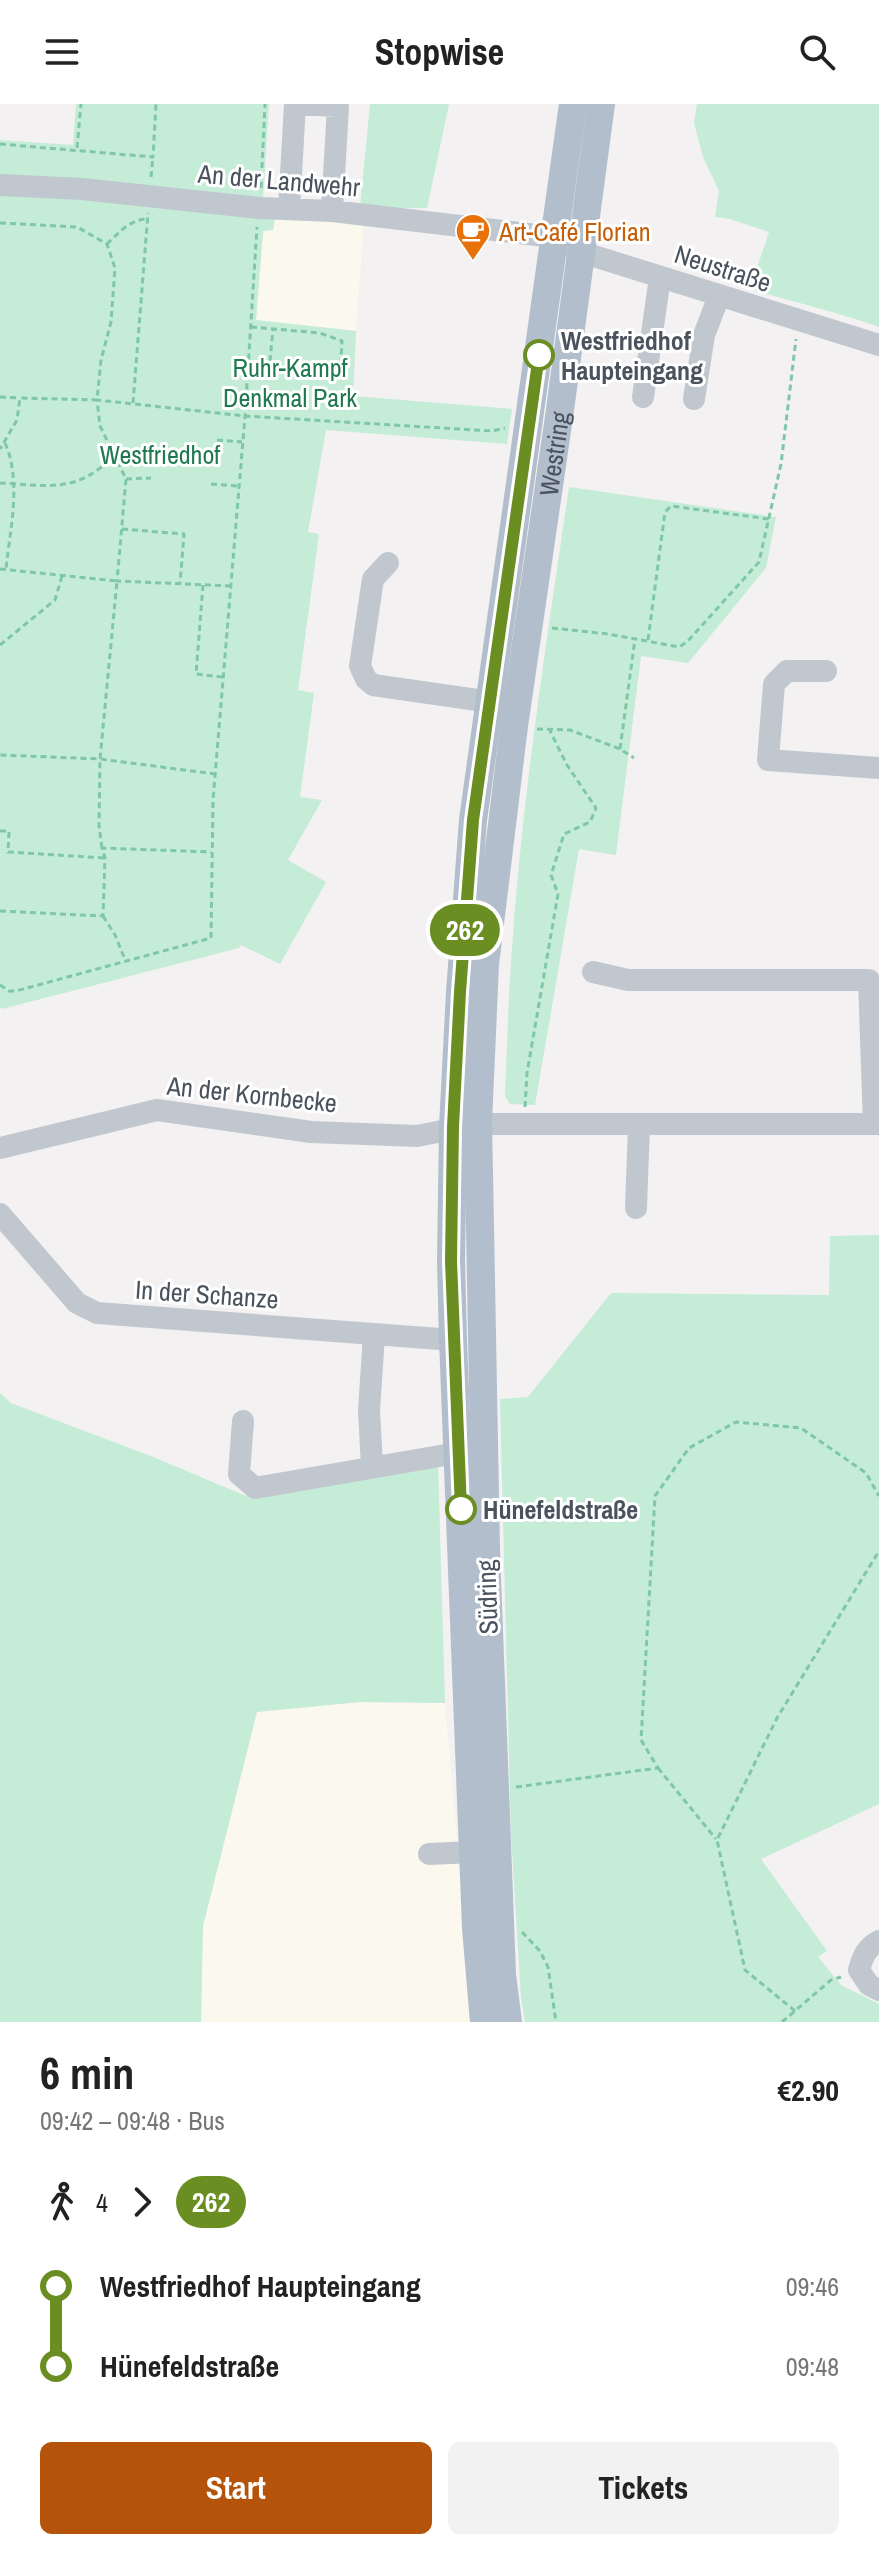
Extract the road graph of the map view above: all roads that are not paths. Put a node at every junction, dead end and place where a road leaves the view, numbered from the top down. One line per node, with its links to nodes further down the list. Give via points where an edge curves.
1 (573, 104): 6 (main road, Westring)
2 (601, 104): 7 (main road, Westring)
3 (0, 185): 4 (street, An der Landwehr, via 82,189 149,208)
4 (289, 209): 5 (street, An der Landwehr); 5 (street, via 295,104 338,106)
5 (332, 211): 6 (street, An der Landwehr)
6 (554, 237): 7 (street, Neustraße); 15 (main road, Westring, via 528,430)
7 (581, 252): 8 (street, Neustraße); 15 (main road, Westring, via 528,626)
8 (660, 277): 9 (street, Neustraße); 11 (street)
9 (719, 296): 10 (street, Neustraße); 12 (street, via 702,344)
10 (879, 345)
11 (643, 397)
12 (694, 399)
13 (388, 563): 15 (street, via 373,579 360,666 366,679 373,685)
14 (826, 671): 16 (street, via 787,671 774,684 768,760)
15 (507, 711): 19 (main road, Westring, via 473,820 460,992)
16 (879, 768)
17 (593, 972): 18 (street, via 628,980 869,980)
18 (876, 1124): 20 (street)
19 (466, 1125): 20 (street); 21 (street, An der Kornbecke, via 417,1136 311,1132 157,1110); 25 (main road, Südring, via 451,1261); 34 (main road, Südring)
20 (639, 1125): 22 (street)
21 (0, 1148)
22 (636, 1208)
23 (0, 1214): 24 (street, In der Schanze, via 77,1303 97,1313)
24 (374, 1335): 25 (street, In der Schanze); 28 (street)
25 (453, 1340): 27 (main road, Südring)
26 (243, 1421): 28 (street, via 239,1474 255,1488)
27 (457, 1453): 28 (street); 29 (main road, Südring)
28 (372, 1467)
29 (473, 1852): 30 (street); 33 (main road, Südring)
30 (429, 1854)
31 (879, 1941): 32 (street, via 863,1956 859,1970)
32 (879, 1990)
33 (484, 2022)
34 (508, 2022)

